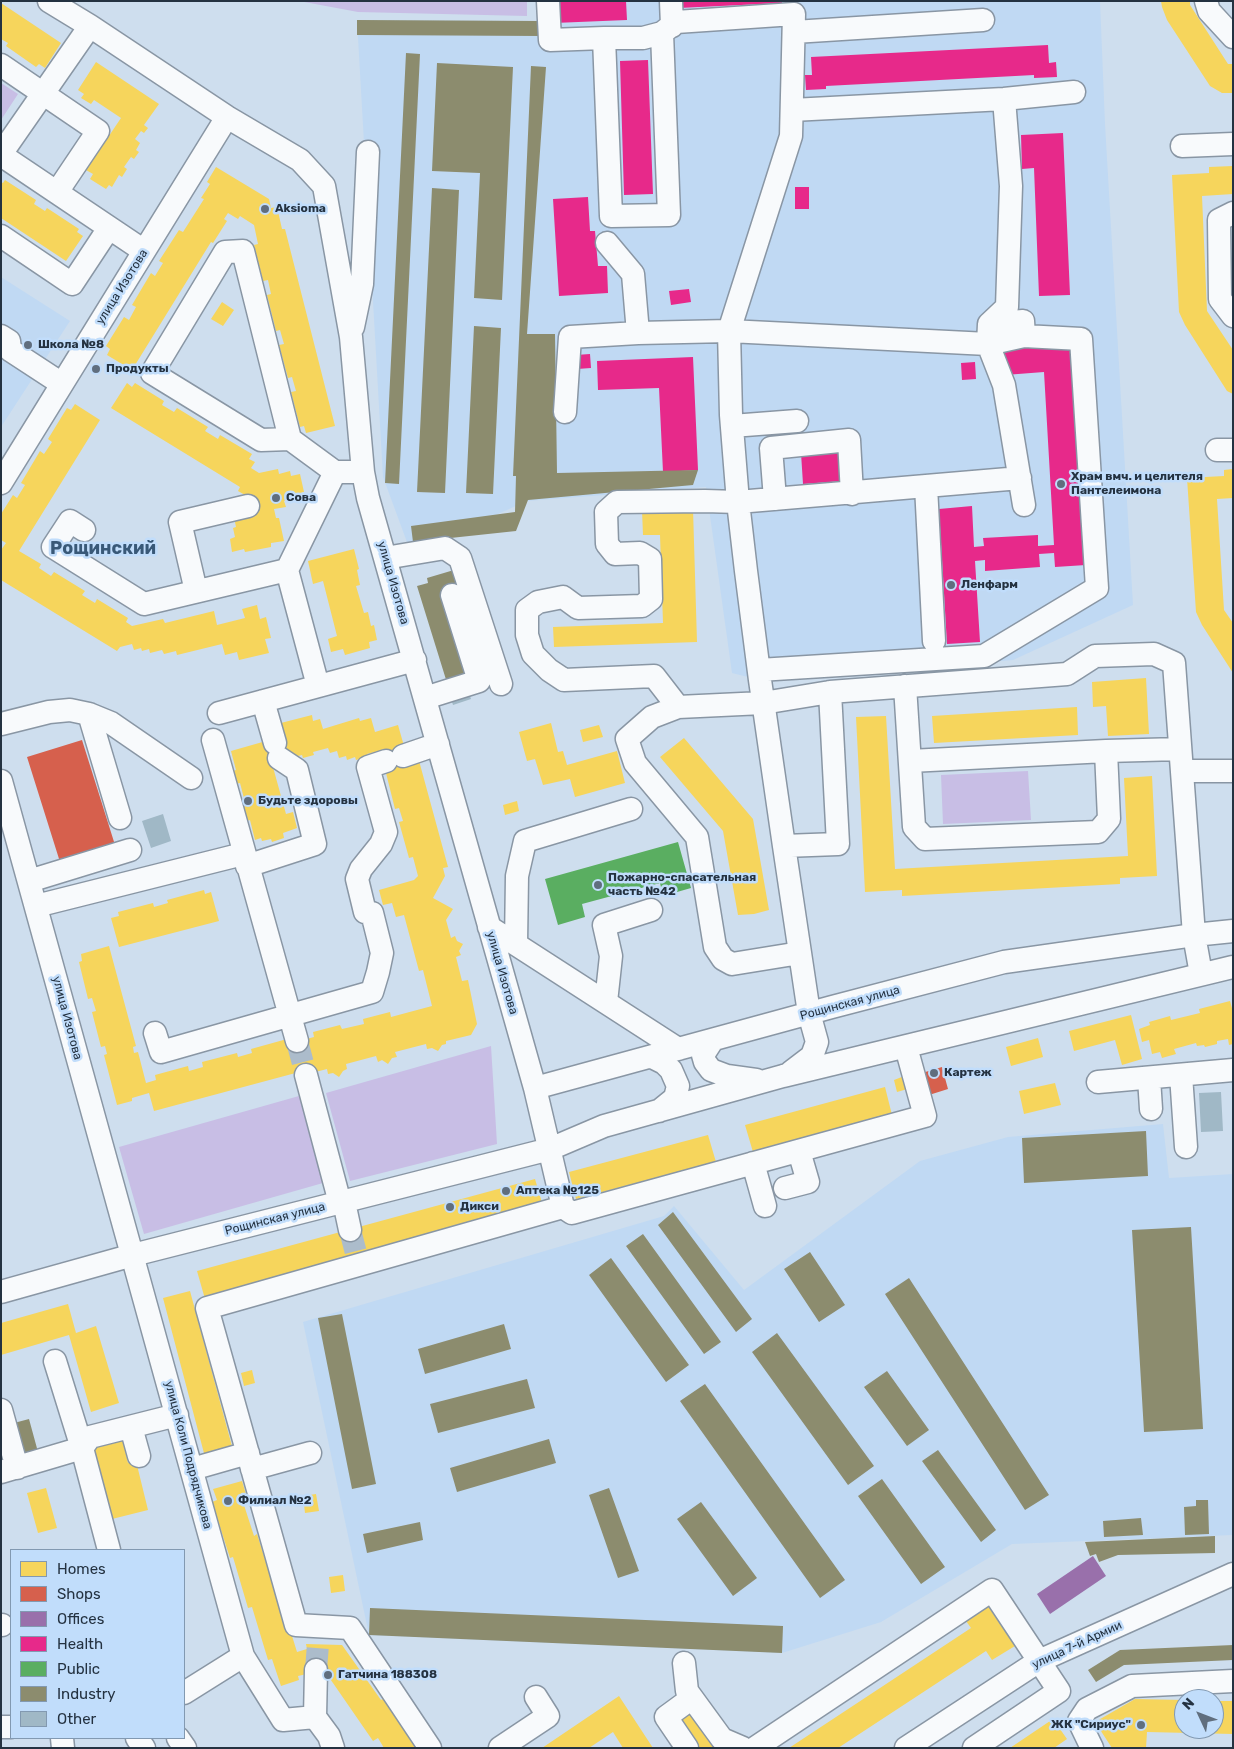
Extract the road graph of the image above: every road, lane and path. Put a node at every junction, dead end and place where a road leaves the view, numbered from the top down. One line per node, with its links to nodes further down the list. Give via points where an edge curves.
1 (49, 1): 7 (street, улица Изотова)
2 (548, 1): 10 (street, via 550,40)
3 (671, 1): 8 (street)
4 (1206, 1): 9 (street, via 1209,11)
5 (794, 16): 6 (street); 8 (street, via 676,22); 15 (street)
6 (983, 20)
7 (90, 26): 13 (street); 16 (street, улица Изотова)
8 (667, 29): 10 (street, via 643,38); 10 (street, via 670,215 611,216)
9 (1233, 37)
10 (604, 38)
11 (1, 65): 13 (street)
12 (1074, 92): 14 (street)
13 (43, 94): 20 (street); 21 (street, via 98,131)
14 (1004, 99): 15 (street); 30 (street, via 1011,186 1007,307)
15 (792, 110): 28 (street, via 792,136)
16 (227, 117): 26 (street, улица Изотова); 31 (street, улица Изотова, via 300,160 324,186)
17 (1233, 144): 18 (street)
18 (1182, 146)
19 (368, 152): 31 (street, via 362,284)
20 (1, 154): 21 (street)
21 (57, 192): 23 (street)
22 (1233, 213): 27 (street, via 1219,220 1220,299)
23 (109, 228): 24 (street, via 72,284); 26 (street)
24 (1, 236)
25 (607, 243): 29 (street, via 633,274)
26 (144, 251): 33 (street, улица Изотова)
27 (1233, 316)
28 (729, 331): 29 (street); 30 (street); 36 (street)
29 (638, 333): 34 (street, via 570,337)
30 (988, 334): 41 (street, via 1004,385); 56 (street, via 1081,338 1097,588 984,656)
31 (351, 338): 40 (street, улица Изотова)
32 (4, 349): 33 (street)
33 (62, 384): 42 (street, улица Изотова)
34 (565, 412)
35 (797, 421): 36 (street)
36 (732, 426): 38 (street); 46 (street)
37 (290, 438): 37 (street, via 261,440 152,373 225,252 243,251); 39 (street)
38 (771, 448): 44 (street, via 849,440); 45 (street)
39 (335, 472): 40 (street); 51 (street)
40 (363, 472): 50 (street, улица Изотова)
41 (1020, 478): 43 (street); 47 (street)
42 (1, 483)
43 (926, 486): 44 (street); 54 (street)
44 (852, 494): 45 (street)
45 (775, 499): 46 (street)
46 (738, 502): 56 (street); 64 (street, via 617,502 606,512 607,544 615,554 640,553 650,560 651,599 642,606 578,608 563,597 538,602 526,610 527,635 533,654 564,680 654,676)
47 (1024, 505)
48 (248, 506): 52 (street, via 180,522)
49 (84, 530): 52 (street, via 70,521 53,547 144,604)
50 (385, 558): 55 (street, улица Изотова); 57 (street, via 445,548 460,558)
51 (287, 570): 52 (street); 58 (street)
52 (196, 592)
53 (452, 595): 61 (street, via 478,681)
54 (934, 641)
55 (415, 660): 58 (street); 61 (street, улица Изотова)
56 (759, 670): 63 (street)
57 (501, 684)
58 (318, 686): 62 (street)
59 (905, 686): 60 (street); 70 (street, via 1067,674 1096,656 1154,654 1174,663); 72 (street)
60 (830, 692): 63 (street); 79 (street, via 838,844)
61 (425, 698): 69 (street, улица Изотова)
62 (262, 701): 65 (street); 81 (street, via 277,750 297,770 315,844)
63 (763, 703): 64 (street); 79 (street)
64 (678, 707): 89 (street, via 652,718 628,739 635,763 697,837 715,947 723,959 732,964)
65 (219, 712)
66 (89, 714): 67 (street, via 70,710 49,712); 75 (street, via 111,723); 78 (street)
67 (1, 724)
68 (213, 740): 81 (street)
69 (438, 744): 85 (street, улица Изотова); 94 (street, via 368,767 386,832 357,879 382,953 372,992)
70 (1180, 749): 71 (street); 74 (street)
71 (1106, 751): 72 (street); 72 (street, via 1109,819 1098,832 925,839 914,827)
72 (910, 761)
73 (1233, 771): 74 (street)
74 (1182, 772): 87 (street)
75 (191, 778)
76 (1, 780): 82 (street, улица Изотова)
77 (631, 809): 88 (street, via 525,841 517,876)
78 (120, 818)
79 (784, 846): 89 (street)
80 (130, 850): 82 (street)
81 (245, 860): 83 (street); 94 (street)
82 (29, 881): 83 (street, улица Изотова)
83 (36, 906): 119 (street, улица Изотова)
84 (651, 910): 92 (street, via 604,925 611,956)
85 (489, 927): 88 (street); 107 (street, улица Изотова)
86 (1233, 931): 87 (street, Рощинская улица)
87 (1194, 935): 91 (street); 93 (street, Рощинская улица, via 1004,962)
88 (516, 944): 92 (street)
89 (800, 953): 93 (street)
90 (1233, 967): 91 (street, Рощинская улица)
91 (1201, 974): 98 (street, Рощинская улица)
92 (606, 1002): 99 (street)
93 (809, 1013): 97 (street, Рощинская улица); 105 (street, via 817,1042 812,1056)
94 (290, 1016): 95 (street, via 161,1052); 96 (street)
95 (156, 1033)
96 (297, 1041)
97 (712, 1041): 99 (street, Рощинская улица); 105 (street, via 703,1055 711,1070 736,1078)
98 (906, 1047): 105 (street, Рощинская улица); 112 (street, via 925,1116)
99 (678, 1049): 100 (street, Рощинская улица)
100 (652, 1057): 107 (street, Рощинская улица); 109 (street, via 671,1070 678,1086 675,1098)
101 (1233, 1070): 102 (street)
102 (1181, 1074): 104 (street); 110 (street)
103 (306, 1075): 115 (street)
104 (1149, 1078): 106 (street); 108 (street)
105 (775, 1079): 109 (street, Рощинская улица)
106 (1098, 1082)
107 (535, 1088): 111 (street)
108 (1151, 1110)
109 (658, 1111): 111 (street, Рощинская улица, via 604,1126)
110 (1186, 1147)
111 (550, 1150): 115 (street, Рощинская улица); 117 (street)
112 (799, 1150): 113 (street); 114 (street, via 808,1182)
113 (753, 1163): 116 (street); 117 (street, via 572,1213)
114 (785, 1188)
115 (342, 1203): 118 (street); 119 (street, Рощинская улица)
116 (765, 1206)
117 (563, 1207): 128 (street, via 359,1261 207,1308)
118 (350, 1230)
119 (132, 1255): 120 (street, Рощинская улица); 123 (street, улица Коли Подрядчикова)
120 (1, 1292)
121 (55, 1361): 125 (street)
122 (1, 1410): 130 (street)
123 (177, 1415): 124 (street); 129 (street, улица Коли Подрядчикова)
124 (131, 1426): 125 (street, via 90,1437); 127 (street)
125 (82, 1448): 130 (street); 131 (street)
126 (310, 1453): 128 (street)
127 (139, 1456)
128 (250, 1461): 129 (street); 143 (street, via 296,1625 319,1635 350,1628)
129 (192, 1469): 133 (street, улица Коли Подрядчикова)
130 (9, 1470)
131 (109, 1549)
132 (1233, 1574): 134 (street, улица 7-й Армии)
133 (243, 1656): 138 (street); 141 (street, улица Коли Подрядчикова, via 284,1720)
134 (1039, 1661): 147 (street, via 992,1590); 148 (street, улица 7-й Армии); 149 (street, via 1059,1691)
135 (684, 1663): 140 (street, via 687,1690)
136 (316, 1670): 141 (street)
137 (1233, 1681): 150 (street, via 1132,1686 1087,1709 1079,1721)
138 (185, 1692)
139 (536, 1697): 144 (street, via 548,1716)
140 (692, 1698): 145 (street, via 666,1717); 146 (street, via 722,1739)
141 (314, 1717): 142 (street, via 329,1736)
142 (333, 1748)
143 (430, 1748)
144 (500, 1748)
145 (686, 1748)
146 (743, 1748)
147 (755, 1748)
148 (906, 1748)
149 (974, 1748)
150 (1092, 1748)

